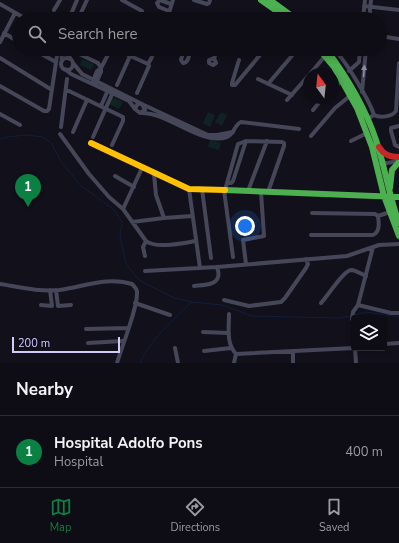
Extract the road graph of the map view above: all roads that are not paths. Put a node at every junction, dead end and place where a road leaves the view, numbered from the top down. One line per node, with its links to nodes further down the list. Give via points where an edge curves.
1 (60, 0): 15 (street)
2 (77, 0): 19 (street)
3 (87, 0): 20 (street)
4 (122, 0): 21 (street)
5 (194, 0): 6 (street, via 207,4)
6 (210, 0)
7 (261, 0): 22 (main road)
8 (270, 0): 23 (main road)
9 (365, 0): 13 (street)
10 (371, 0): 14 (street)
11 (172, 2): 17 (street); 17 (street, via 160,0 157,3 159,7)
12 (0, 4): 18 (street)
13 (364, 6): 14 (street); 24 (street)
14 (370, 7): 16 (street); 25 (street)
15 (54, 10)
16 (399, 10)
17 (169, 11)
18 (13, 12)
19 (72, 12)
20 (81, 12)
21 (142, 12)
22 (277, 12)
23 (286, 12)
24 (364, 12)
25 (370, 12)
26 (12, 18): 27 (street)
27 (4, 33): 29 (street); 31 (street)
28 (387, 37): 30 (street)
29 (12, 38)
30 (399, 39)
31 (0, 42)
32 (45, 56): 53 (street)
33 (57, 56): 53 (street)
34 (62, 56): 51 (street)
35 (70, 56): 52 (street)
36 (83, 56): 56 (street, via 98,63)
37 (107, 56): 56 (street)
38 (130, 56): 55 (street); 69 (street)
39 (182, 56): 40 (street, via 183,63)
40 (189, 56)
41 (259, 56): 61 (street)
42 (292, 56): 68 (street)
43 (325, 56): 57 (street); 64 (main road)
44 (333, 56): 81 (main road)
45 (340, 56): 59 (street)
46 (360, 56): 59 (street, via 359,62)
47 (365, 56): 76 (street, one-way to 47)
48 (152, 57): 55 (street)
49 (0, 58): 71 (street)
50 (239, 60): 60 (street)
51 (62, 61): 52 (street); 58 (street, via 61,65)
52 (72, 61): 58 (street, via 72,68); 65 (street, via 82,74)
53 (56, 62): 71 (street)
54 (399, 63): 90 (street, via 395,113)
55 (148, 64): 75 (street)
56 (100, 68): 65 (street)
57 (316, 68)
58 (65, 69): 65 (street)
59 (349, 71): 76 (street)
60 (235, 72): 61 (street); 61 (street, via 232,84 234,85)
61 (242, 76)
62 (67, 79): 73 (street)
63 (258, 79): 68 (street)
64 (342, 80): 67 (street); 78 (main road)
65 (94, 83): 72 (street)
66 (303, 83): 77 (street)
67 (339, 83)
68 (268, 84): 77 (street)
69 (117, 85)
70 (0, 86): 71 (street, via 44,111 49,109)
71 (52, 90)
72 (108, 90): 74 (street); 84 (street)
73 (67, 91): 79 (street); 93 (street)
74 (113, 92): 82 (street); 85 (street); 86 (street, via 129,101)
75 (137, 93)
76 (362, 93): 81 (street); 90 (street)
77 (292, 95): 80 (street)
78 (351, 95): 90 (main road); 98 (street, via 335,108)
79 (87, 100): 84 (street); 95 (street)
80 (288, 100)
81 (359, 100): 90 (main road)
82 (142, 104): 86 (street, via 137,105); 88 (street, via 145,110); 99 (street)
83 (318, 104): 87 (street)
84 (101, 106): 85 (street)
85 (106, 108): 100 (street); 105 (street, via 123,117 124,121)
86 (135, 109): 88 (street)
87 (313, 110)
88 (142, 113): 99 (street, via 160,116 204,136)
89 (0, 114): 91 (street)
90 (368, 118): 96 (main road); 104 (main road)
91 (20, 125)
92 (399, 126): 106 (street, via 391,128 390,131 395,147)
93 (61, 127)
94 (299, 129): 99 (street, via 241,122 229,136)
95 (74, 132)
96 (367, 133): 103 (street); 108 (main road)
97 (60, 134): 122 (street, via 89,174)
98 (311, 136)
99 (213, 137)
100 (92, 140): 110 (main road)
101 (246, 141): 102 (street); 113 (street, via 233,181); 113 (street, via 236,145)
102 (267, 141): 118 (street); 119 (street, via 282,142 284,146)
103 (351, 141)
104 (376, 141): 107 (main road, via 381,151); 108 (main road)
105 (112, 145)
106 (399, 147)
107 (399, 157): 108 (street)
108 (379, 162): 109 (street); 120 (main road)
109 (399, 162): 120 (main road, via 392,170)
110 (142, 168): 111 (main road); 114 (street)
111 (154, 174): 115 (main road); 127 (street, via 156,195)
112 (115, 176): 114 (street)
113 (227, 183): 117 (street)
114 (134, 187): 122 (street)
115 (189, 189): 116 (main road); 125 (street)
116 (202, 189): 117 (main road); 138 (street)
117 (225, 190): 118 (main road); 137 (street)
118 (248, 192): 119 (main road)
119 (265, 192): 120 (main road); 140 (street, via 264,236 243,240)
120 (388, 195): 121 (main road); 123 (main road); 129 (main road)
121 (399, 197)
122 (123, 209): 128 (street)
123 (390, 212): 126 (street); 131 (main road)
124 (312, 213): 126 (street)
125 (192, 216): 127 (street); 133 (street)
126 (378, 216): 130 (street, via 378,230 373,235)
127 (164, 218): 128 (street)
128 (132, 222): 132 (street)
129 (399, 223)
130 (311, 234)
131 (399, 236)
132 (146, 241): 133 (street, via 149,244 164,245); 136 (street, via 143,247)
133 (196, 241): 142 (street)
134 (399, 244): 135 (street)
135 (373, 247): 139 (street, via 347,256); 144 (street)
136 (145, 256)
137 (233, 257)
138 (211, 258)
139 (306, 259): 140 (street); 149 (street, via 306,268 281,302 249,306)
140 (246, 264): 141 (street)
141 (217, 267): 142 (street); 146 (street, via 217,280)
142 (200, 268): 143 (street)
143 (145, 271)
144 (366, 276): 151 (street, via 349,270); 154 (street)
145 (0, 284): 147 (street)
146 (194, 286)
147 (50, 290): 148 (street); 155 (street)
148 (56, 290): 150 (street, via 101,282 125,281 136,288); 156 (street)
149 (224, 300)
150 (135, 303): 159 (street); 161 (street)
151 (322, 304)
152 (42, 305): 155 (street)
153 (71, 305): 156 (street)
154 (358, 305): 157 (street); 160 (street)
155 (52, 306): 156 (street)
156 (58, 306)
157 (399, 313)
158 (229, 314): 164 (street)
159 (170, 315)
160 (353, 315)
161 (128, 328): 162 (street); 165 (street)
162 (86, 329)
163 (203, 332): 164 (street)
164 (229, 333): 170 (street)
165 (123, 341): 166 (street); 176 (street)
166 (88, 343)
167 (399, 343): 168 (street)
168 (387, 344)
169 (174, 348): 177 (street)
170 (231, 348): 172 (street); 175 (street)
171 (351, 348): 174 (street)
172 (204, 351)
173 (355, 351): 180 (street)
174 (293, 352): 175 (street); 179 (street)
175 (236, 354): 178 (street)
176 (117, 363)
177 (178, 363)
178 (234, 363)
179 (293, 363)
180 (356, 363)

